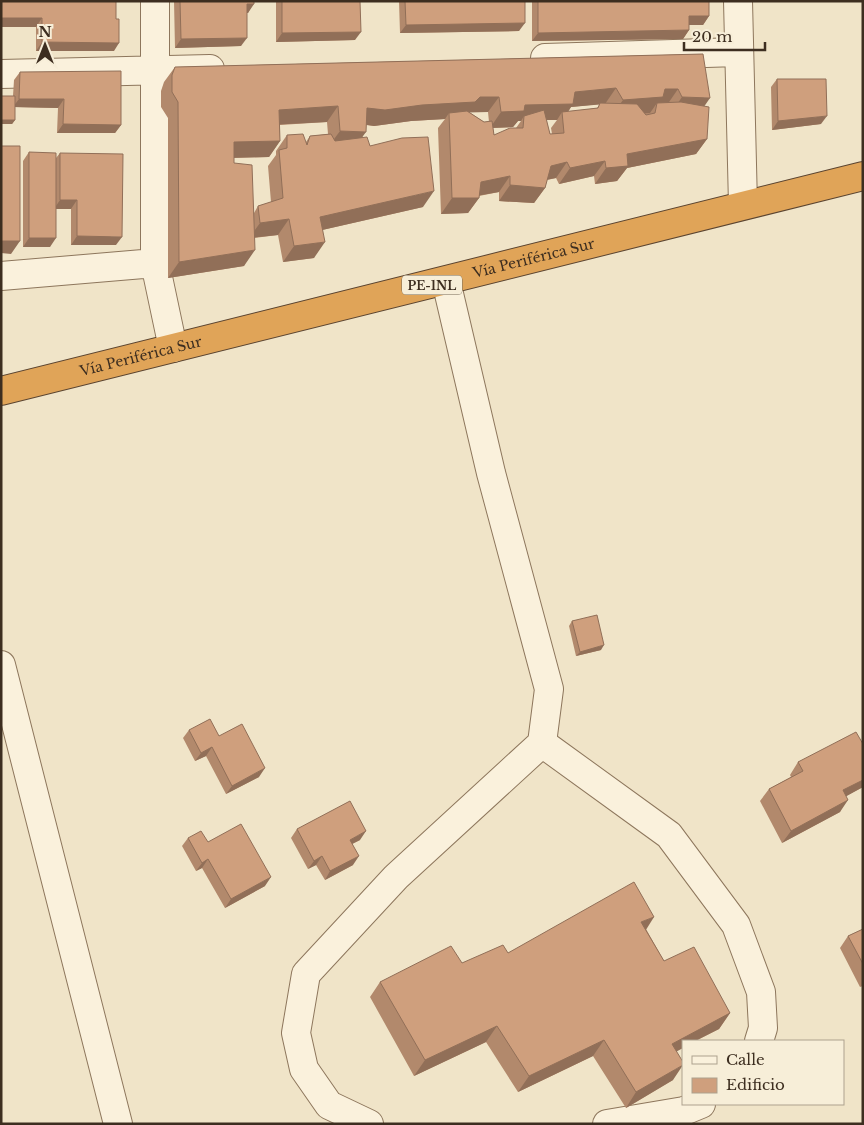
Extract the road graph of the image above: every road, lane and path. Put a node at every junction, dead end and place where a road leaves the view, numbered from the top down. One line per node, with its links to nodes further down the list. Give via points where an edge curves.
1 (155, 1): 6 (street)
2 (738, 1): 3 (street)
3 (738, 52): 4 (street); 9 (street)
4 (521, 59)
5 (235, 68): 6 (street)
6 (156, 71): 7 (street); 10 (street)
7 (1, 74)
8 (863, 176): 9 (highway, Vía Periférica Sur / PE-1NL)
9 (743, 205): 12 (highway, Vía Periférica Sur / PE-1NL)
10 (155, 263): 11 (street); 13 (street)
11 (1, 276)
12 (446, 281): 13 (highway, Vía Periférica Sur / PE-1NL); 16 (street, via 491,473 549,689)
13 (173, 348): 14 (highway, Vía Periférica Sur / PE-1NL)
14 (1, 391)
15 (3, 674): 20 (street)
16 (542, 743): 17 (street, via 669,835 736,925 761,992 763,1028); 21 (street, via 396,877 306,974 296,1033 304,1069 330,1105)
17 (759, 1040)
18 (699, 1105): 22 (street, via 684,1111)
19 (714, 1105): 23 (street)
20 (118, 1124)
21 (369, 1124)
22 (607, 1124)
23 (703, 1124)

